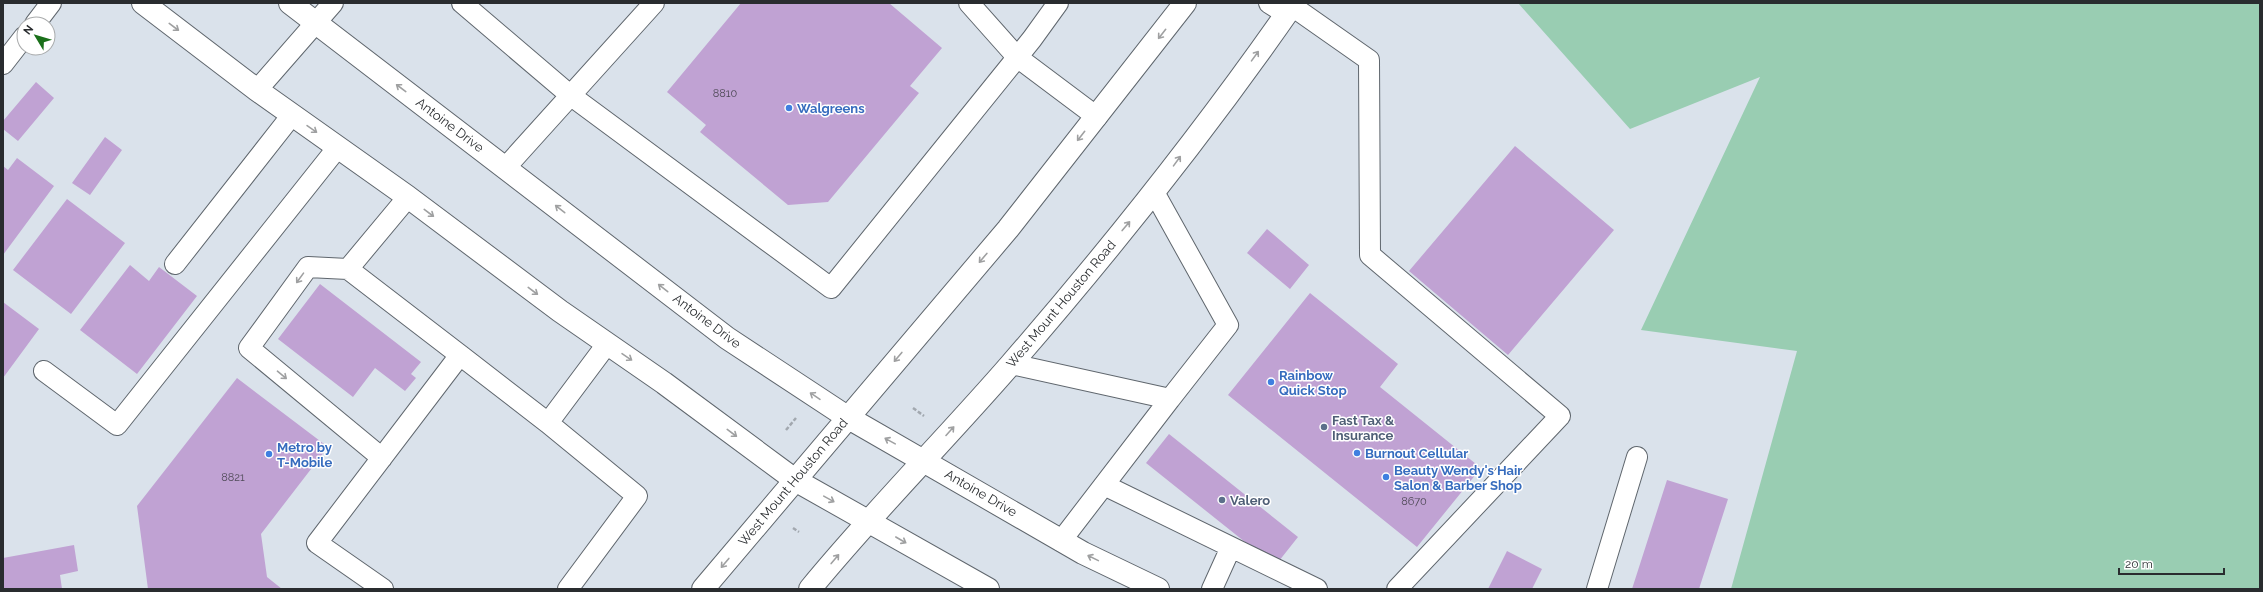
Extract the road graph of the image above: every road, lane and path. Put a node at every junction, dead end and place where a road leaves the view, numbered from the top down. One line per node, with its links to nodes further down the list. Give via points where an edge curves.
1 (51, 3): 11 (lane)
2 (143, 3): 16 (main road, one-way to 16)
3 (290, 3): 12 (main road, Antoine Drive)
4 (333, 3): 12 (lane)
5 (462, 3): 17 (lane)
6 (654, 3): 17 (lane)
7 (968, 3): 14 (lane)
8 (1058, 3): 14 (lane)
9 (1185, 3): 19 (main road, West Mount Houston Road, one-way to 19)
10 (1285, 6): 22 (main road, West Mount Houston Road, one-way to 10); 53 (lane, via 1369,60 1370,255 1560,416)
11 (41, 16)
12 (315, 22): 16 (lane); 21 (main road, Antoine Drive, one-way to 12)
13 (16, 47): 15 (lane)
14 (1017, 57): 17 (lane, via 831,288); 19 (lane)
15 (3, 64)
16 (257, 90): 18 (main road)
17 (570, 95): 21 (lane)
18 (292, 115): 20 (main road, one-way to 20); 24 (lane)
19 (1097, 117): 33 (main road, West Mount Houston Road, one-way to 33, via 1008,229)
20 (338, 147): 23 (main road); 29 (lane, via 117,426)
21 (506, 167): 33 (main road, Antoine Drive, one-way to 21, via 727,338)
22 (1154, 192): 28 (main road, West Mount Houston Road, one-way to 22); 30 (lane, via 1228,325)
23 (408, 198): 25 (lane); 26 (main road, one-way to 26)
24 (175, 264)
25 (348, 269): 27 (lane); 38 (lane, one-way to 38, via 308,267 249,348)
26 (607, 344): 35 (lane); 40 (main road, one-way to 40)
27 (460, 355): 35 (lane); 38 (lane)
28 (1011, 364): 30 (lane); 39 (main road, West Mount Houston Road, one-way to 28)
29 (44, 371)
30 (1170, 399): 41 (lane)
31 (913, 408): 34 (path)
32 (796, 417): 36 (path)
33 (847, 417): 39 (main road, Antoine Drive, one-way to 33); 40 (main road, West Mount Houston Road)
34 (926, 417)
35 (548, 423): 47 (lane, via 637,496)
36 (786, 430)
37 (1637, 457): 54 (lane)
38 (382, 458): 46 (lane, via 317,543)
39 (924, 460): 42 (main road, West Mount Houston Road); 43 (main road, Antoine Drive)
40 (795, 480): 42 (main road, one-way to 42); 48 (main road, West Mount Houston Road, one-way to 48)
41 (1104, 485): 43 (lane); 44 (lane)
42 (867, 521): 45 (main road, one-way to 45); 49 (main road, West Mount Houston Road, one-way to 42)
43 (1061, 541): 50 (main road, Antoine Drive, one-way to 43)
44 (1232, 548): 51 (lane); 52 (lane)
45 (982, 587)
46 (383, 589)
47 (568, 589)
48 (703, 589)
49 (810, 589)
50 (1158, 589)
51 (1212, 589)
52 (1317, 589)
53 (1396, 589)
54 (1596, 589)

